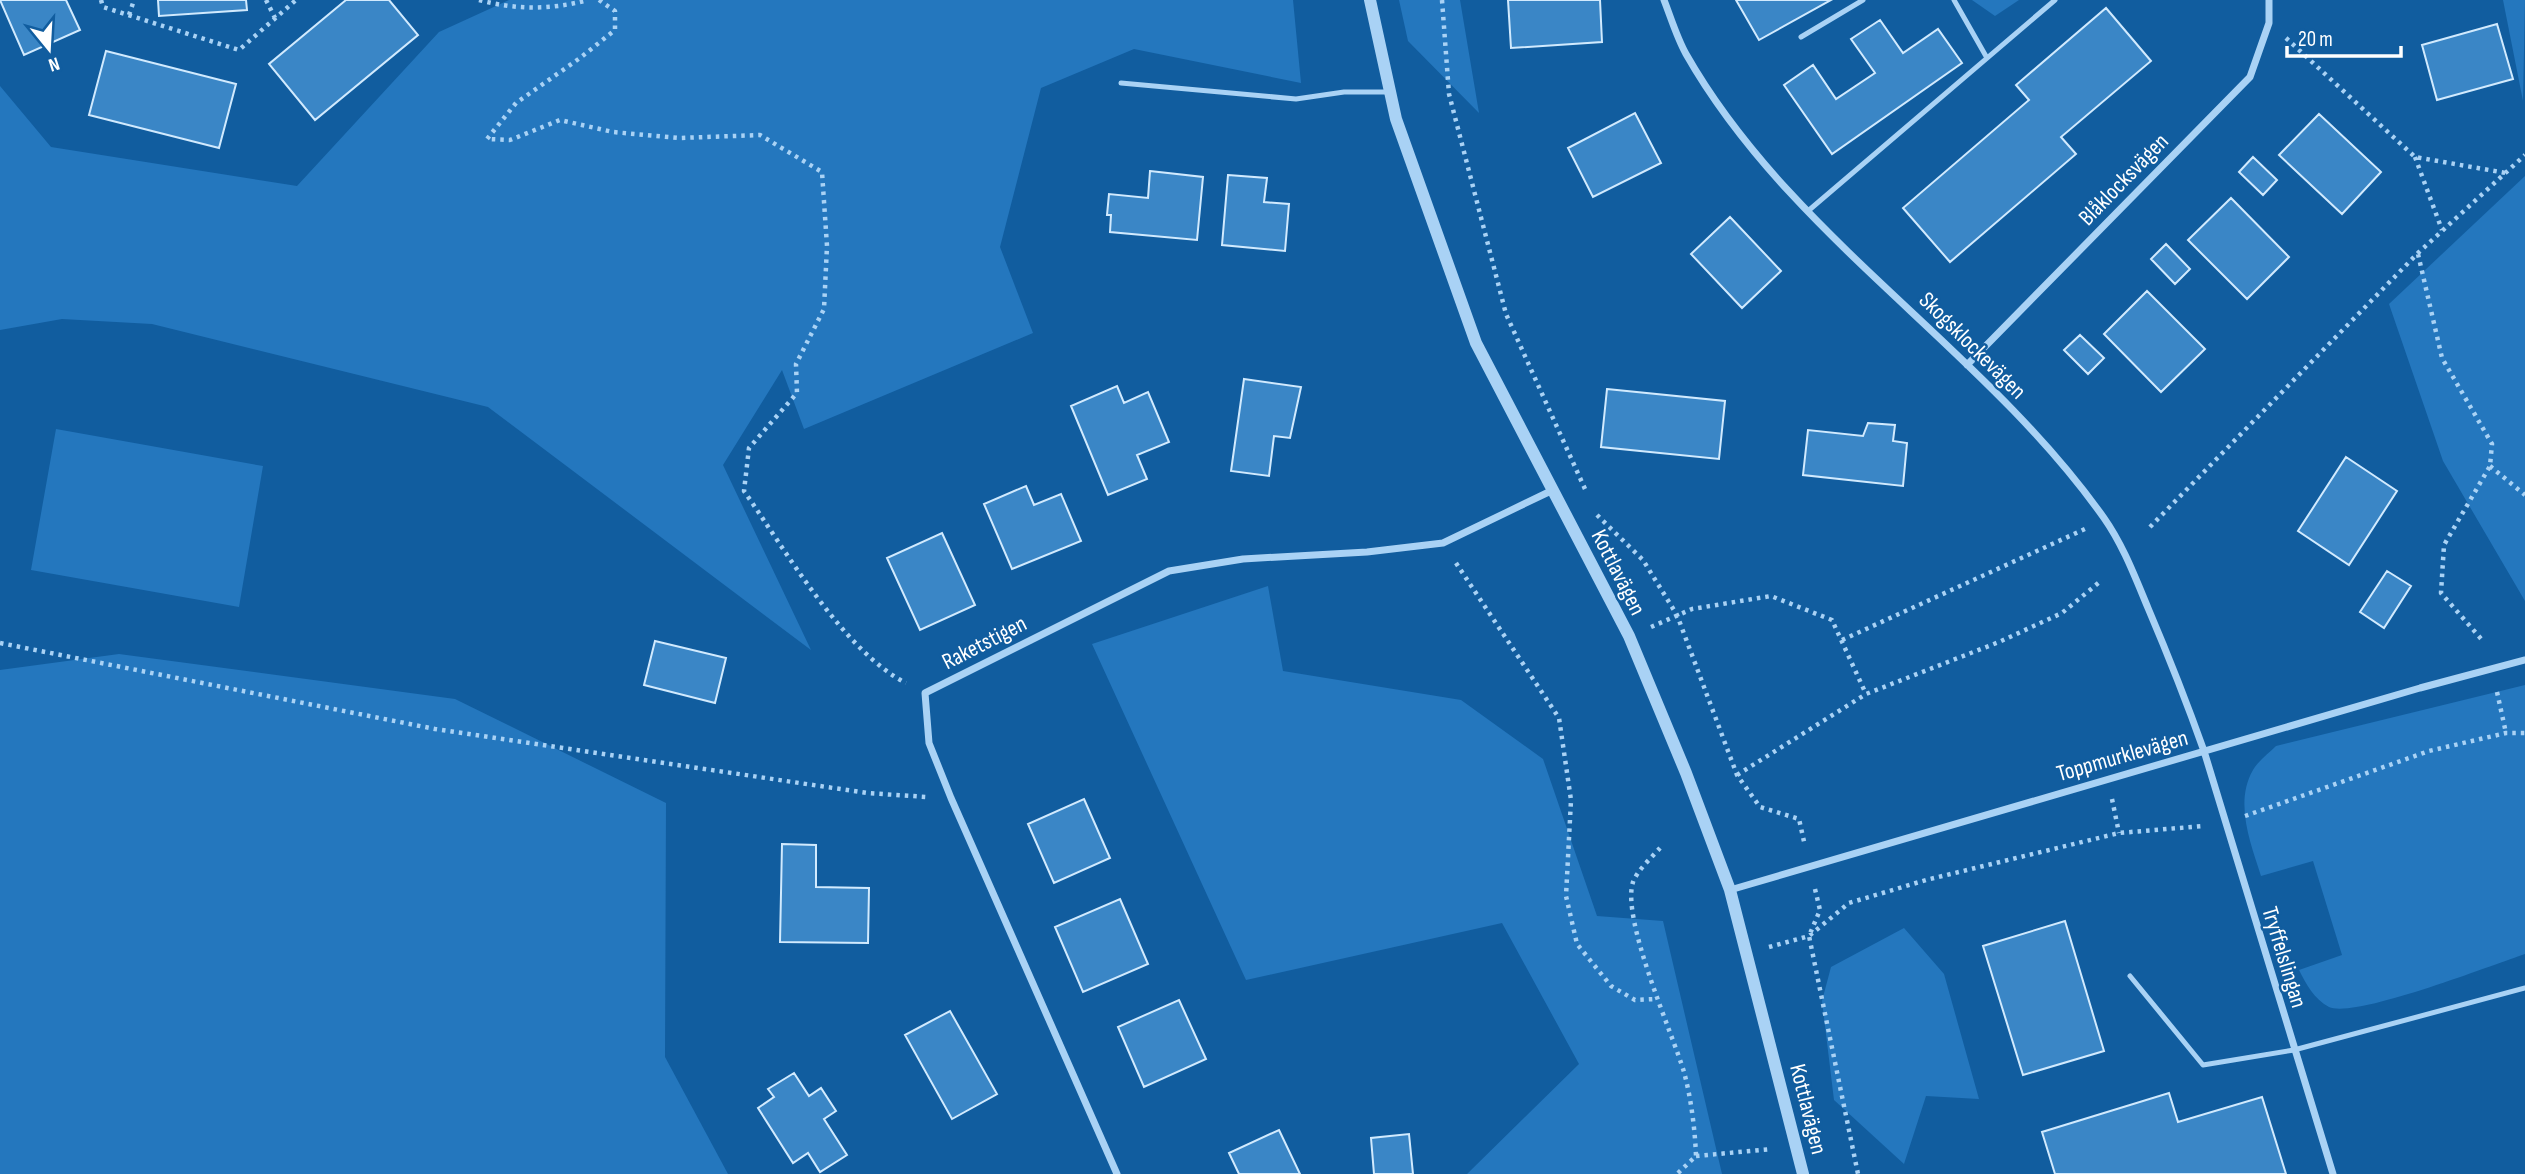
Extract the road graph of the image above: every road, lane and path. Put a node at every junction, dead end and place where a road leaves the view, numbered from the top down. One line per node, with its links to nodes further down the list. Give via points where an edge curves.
1 (100, 0): 15 (path, via 103,7)
2 (134, 0): 15 (path)
3 (267, 0): 16 (path)
4 (296, 0): 16 (path)
5 (479, 0): 6 (path, via 513,9 561,7)
6 (588, 0)
7 (599, 0): 45 (path, via 615,11 615,30 516,103 487,139 510,140 560,120 613,132 679,138 760,135 822,172 827,246 824,309 796,364 797,393 749,447 744,491 856,644 892,676)
8 (1370, 0): 21 (street, Kottlavägen)
9 (1442, 0): 32 (path, via 1448,94 1506,314)
10 (1664, 0): 25 (street, Skogsklockevägen, via 1685,53 1751,149)
11 (1863, 0): 18 (lane)
12 (1954, 0): 19 (lane)
13 (2055, 0): 19 (lane)
14 (2269, 0): 17 (street, Blåklocksvägen)
15 (129, 15): 16 (path, via 239,50)
16 (275, 18)
17 (2269, 23): 23 (path); 28 (street, Blåklocksvägen, via 2250,77)
18 (1801, 37)
19 (1987, 58): 25 (lane)
20 (1121, 83): 21 (lane, via 1296,99)
21 (1390, 92): 30 (street, Kottlavägen, via 1476,343)
22 (2525, 155): 24 (path)
23 (2415, 157): 24 (path); 26 (path)
24 (2507, 173): 26 (path)
25 (1808, 211): 28 (street, Skogsklockevägen)
26 (2442, 230): 27 (path)
27 (2418, 254): 29 (path, via 2442,358 2491,444); 35 (path)
28 (1967, 365): 33 (street, Skogsklockevägen)
29 (2490, 466): 31 (path); 41 (path, via 2444,545 2441,593)
30 (1553, 490): 34 (street, Kottlavägen); 36 (street, Raketstigen)
31 (2525, 495)
32 (1595, 513): 34 (path); 38 (path, via 1643,561)
33 (2105, 519): 40 (path); 49 (street, Skogsklockevägen, via 2121,545)
34 (1569, 523): 39 (street, Kottlavägen)
35 (2150, 527)
36 (1443, 543): 45 (street, Raketstigen, via 1243,559 1169,571); 62 (path, via 1559,718 1571,800 1566,896 1577,944 1611,986 1635,1000)
37 (2102, 580): 46 (path, via 2062,613)
38 (1677, 615): 39 (path); 40 (path, via 1771,596 1832,620); 50 (path)
39 (1629, 636): 57 (street, Kottlavägen)
40 (1841, 640): 46 (path)
41 (2483, 641)
42 (0, 643): 52 (path, via 435,729 867,793)
43 (2525, 660): 49 (street, Toppmurklevägen)
44 (2496, 688): 47 (path)
45 (925, 693): 52 (street, Raketstigen, via 929,743)
46 (1866, 694): 50 (path)
47 (2507, 733): 48 (path); 53 (path, via 2429,751)
48 (2525, 733)
49 (2204, 751): 51 (street, Toppmurklevägen); 53 (street, Tryffelslingan)
50 (1737, 775): 56 (path, via 1760,807 1799,819)
51 (2109, 780): 54 (path); 56 (street, Toppmurklevägen)
52 (951, 798): 66 (street, Raketstigen)
53 (2224, 824): 54 (path); 63 (street, Tryffelslingan)
54 (2119, 833): 58 (path, via 1849,903)
55 (1660, 848): 62 (path, via 1633,882 1634,914)
56 (1809, 865): 57 (street, Toppmurklevägen); 58 (path, via 1820,910)
57 (1730, 890): 59 (street, Kottlavägen)
58 (1809, 936): 59 (path); 69 (path)
59 (1747, 953): 64 (street, Kottlavägen)
60 (2130, 976): 63 (lane, via 2203,1065)
61 (2525, 988): 63 (lane)
62 (1655, 999): 65 (path, via 1684,1073)
63 (2294, 1051): 70 (street, Tryffelslingan)
64 (1797, 1147): 65 (path); 68 (street, Kottlavägen)
65 (1696, 1156): 67 (path)
66 (1117, 1174)
67 (1677, 1174)
68 (1803, 1174)
69 (1858, 1174)
70 (2333, 1174)

